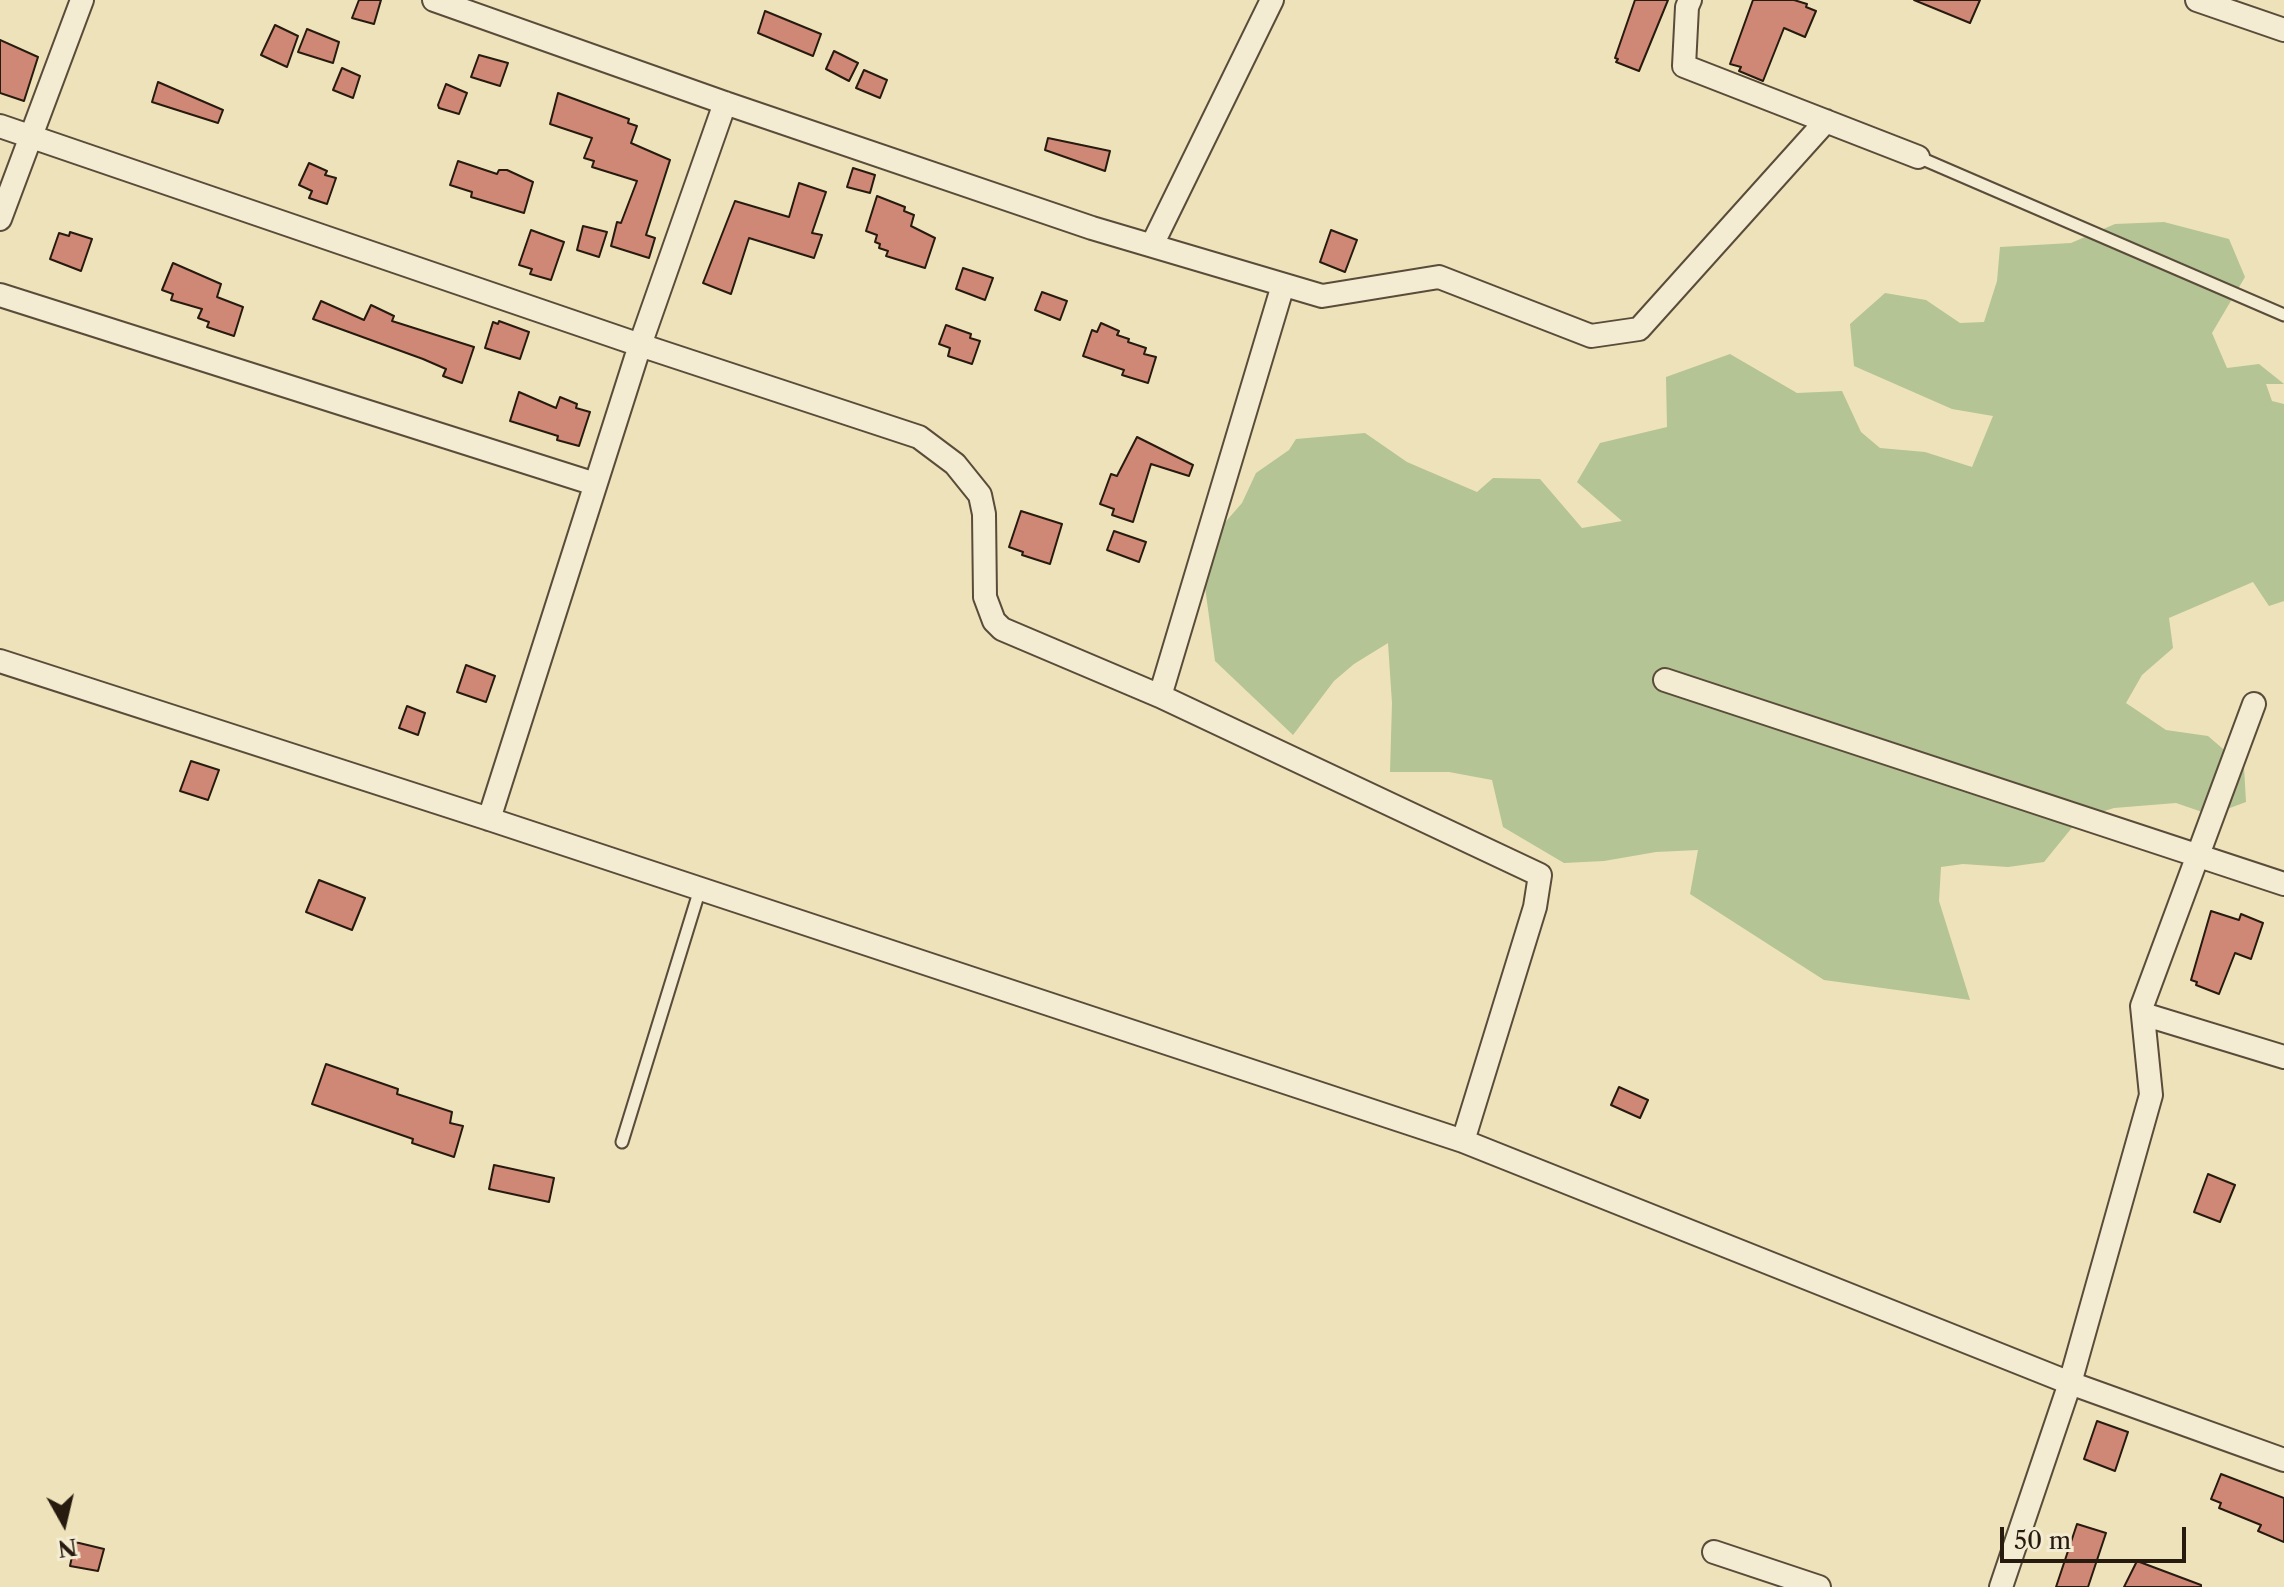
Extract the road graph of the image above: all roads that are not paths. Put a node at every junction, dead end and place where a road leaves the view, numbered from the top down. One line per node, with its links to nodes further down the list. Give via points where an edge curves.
1 (82, 0): 10 (street)
2 (434, 0): 7 (street)
3 (1272, 0): 13 (street)
4 (1690, 0): 8 (street, via 1684,66)
5 (2197, 0): 6 (street)
6 (2284, 30)
7 (725, 103): 13 (street); 17 (street)
8 (1826, 121): 11 (street); 14 (street, via 1639,329 1591,336 1439,277 1322,296)
9 (0, 126): 10 (street)
10 (31, 136): 12 (street); 17 (street)
11 (1918, 157): 16 (lane)
12 (0, 219)
13 (1152, 245): 14 (street)
14 (1283, 285): 21 (street)
15 (0, 295): 18 (street)
16 (2284, 315)
17 (640, 345): 18 (street); 21 (street, via 919,437 955,464 980,495 985,597 994,621)
18 (595, 484): 23 (street)
19 (0, 661): 23 (street)
20 (1665, 680): 24 (street)
21 (1160, 696): 29 (street, via 1540,875 1535,907)
22 (2254, 704): 24 (street)
23 (489, 819): 26 (street)
24 (2197, 857): 25 (street); 27 (street)
25 (2284, 884)
26 (700, 889): 29 (street); 30 (lane)
27 (2143, 1014): 28 (street); 31 (street, via 2151,1095)
28 (2284, 1057)
29 (1463, 1141): 31 (street)
30 (622, 1142)
31 (2070, 1383): 32 (street); 35 (street)
32 (2284, 1460)
33 (1714, 1552): 34 (street)
34 (1819, 1587)
35 (2001, 1587)

